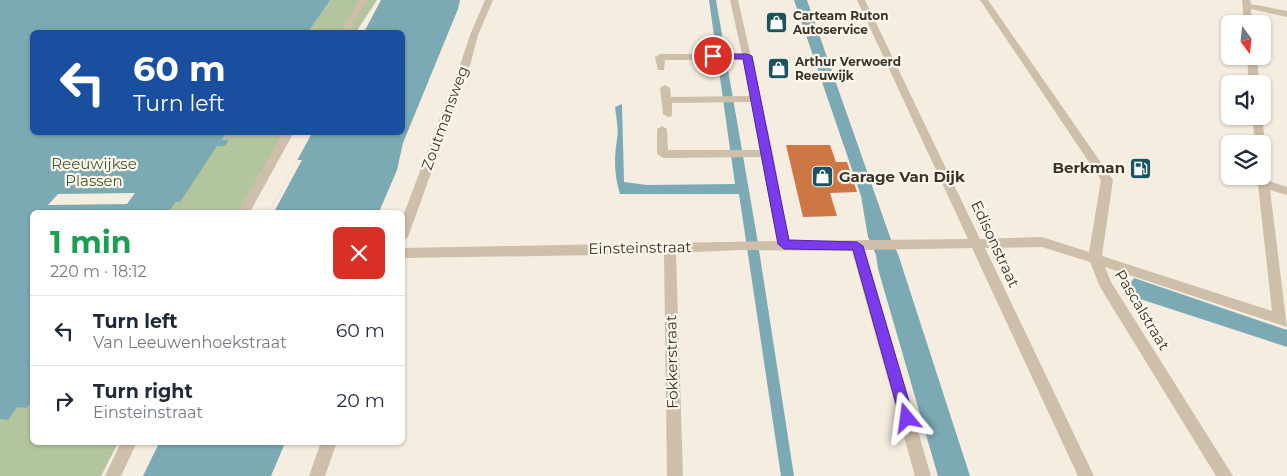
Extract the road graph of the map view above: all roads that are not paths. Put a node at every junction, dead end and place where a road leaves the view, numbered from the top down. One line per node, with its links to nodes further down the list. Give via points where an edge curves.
1 (363, 0): 8 (street)
2 (489, 0): 22 (street, Zoutmansweg)
3 (734, 0): 9 (street)
4 (861, 0): 23 (street, Edisonstraat)
5 (984, 0): 28 (street, via 1107,180)
6 (1247, 3): 7 (street)
7 (1287, 14)
8 (346, 30)
9 (747, 56): 10 (street, via 660,57); 12 (street)
10 (661, 68)
11 (665, 88): 13 (street)
12 (755, 99): 13 (street); 17 (street)
13 (666, 100): 14 (street)
14 (668, 114)
15 (662, 129): 17 (street, via 663,154)
16 (287, 135): 21 (street)
17 (766, 153): 24 (street)
18 (1271, 183): 20 (street)
19 (1264, 185): 29 (street)
20 (1287, 191)
21 (245, 210)
22 (405, 229)
23 (977, 243): 25 (street, Einsteinstraat); 28 (street, Einsteinstraat, via 1042,242); 36 (street, Edisonstraat)
24 (784, 244): 25 (street, Einsteinstraat); 26 (street, Einsteinstraat)
25 (863, 245): 35 (street)
26 (670, 248): 27 (street, Einsteinstraat); 34 (street, Fokkerstraat)
27 (405, 253)
28 (1095, 258): 29 (street, Einsteinstraat); 37 (street, Pascalstraat, via 1105,283)
29 (1284, 320)
30 (128, 445): 32 (street)
31 (328, 445): 33 (street)
32 (113, 476)
33 (317, 476)
34 (675, 476)
35 (923, 476)
36 (1086, 476)
37 (1224, 476)

